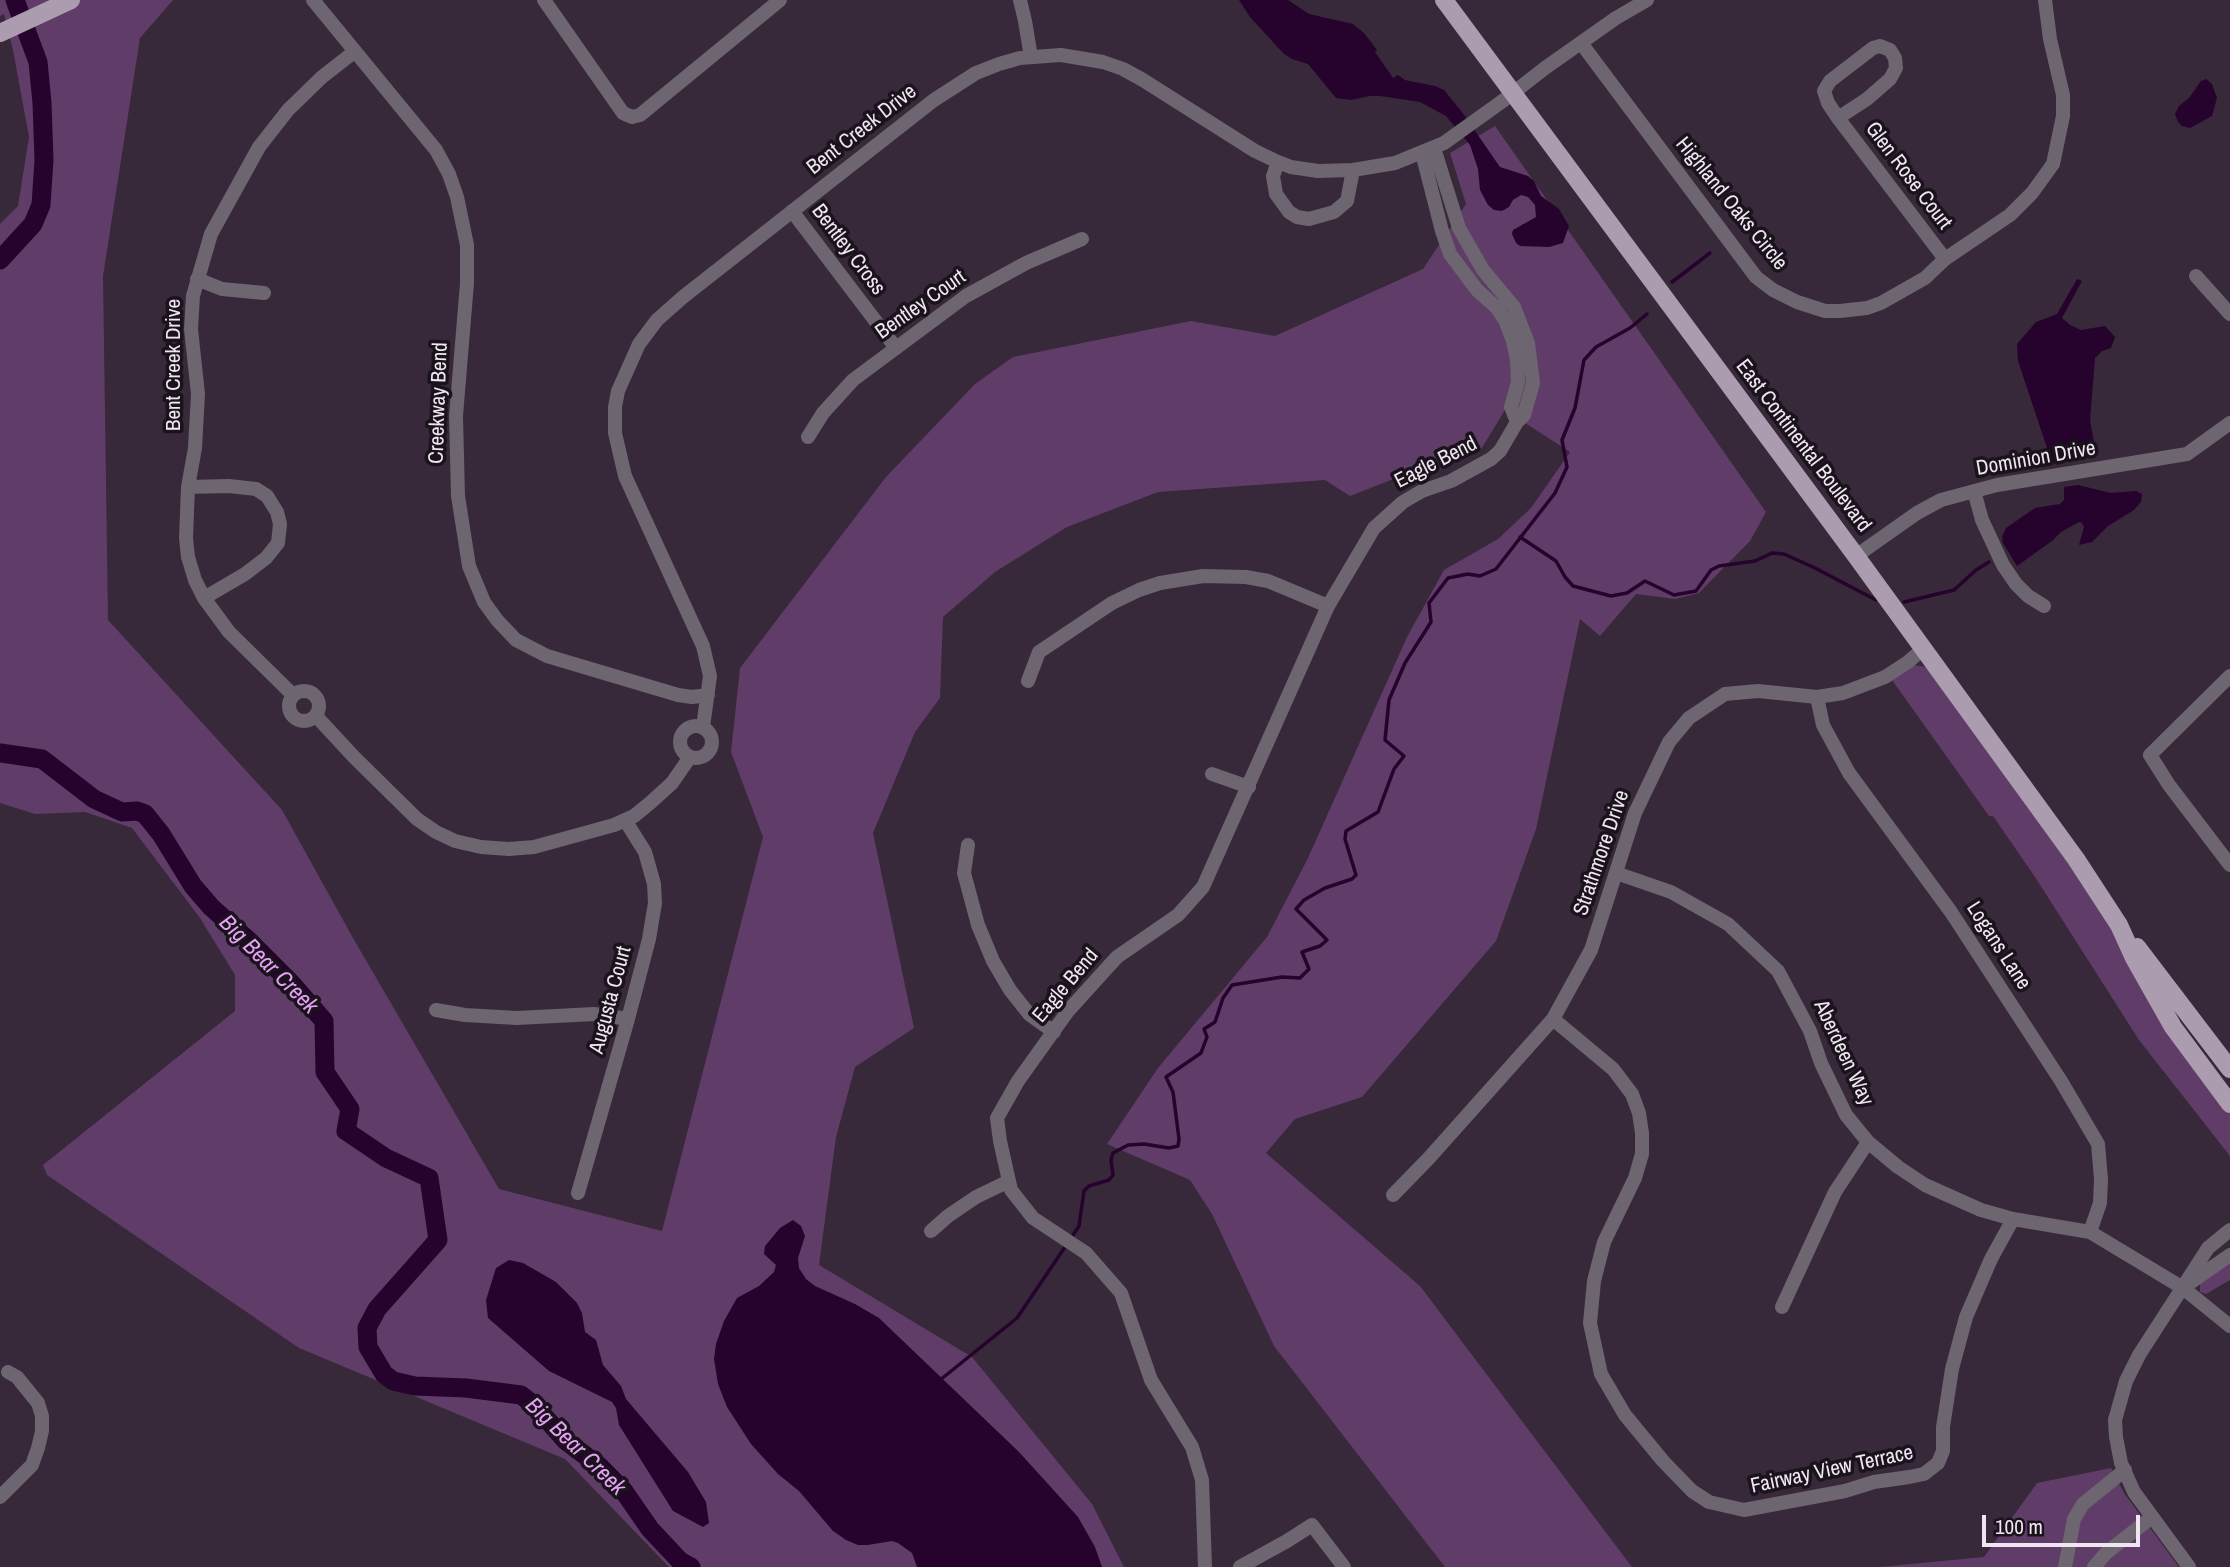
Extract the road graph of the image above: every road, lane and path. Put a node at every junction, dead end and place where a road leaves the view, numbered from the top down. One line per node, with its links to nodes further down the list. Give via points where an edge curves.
1 (313, 0): 11 (street, Creekway Bend)
2 (544, 0): 3 (street, via 622,113 632,117)
3 (780, 0)
4 (1020, 0): 12 (street)
5 (1444, 0): 13 (main road, East Continental Boulevard)
6 (1647, 0): 10 (street, Bent Creek Drive)
7 (2045, 0): 20 (street, Highland Oaks Circle, via 2063,95 2056,157 2032,193 2010,215)
8 (67, 2): 9 (main road)
9 (3, 31)
10 (1581, 43): 13 (street, Bent Creek Drive); 20 (street, Highland Oaks Circle, via 1756,276 1785,297 1825,311 1867,308 1925,278)
11 (354, 52): 22 (street, Bent Creek Drive, via 289,110 259,147 211,234); 38 (street, Creekway Bend, via 436,150 457,197 467,245 456,416 458,496 469,566 484,602 516,640 547,656 678,695)
12 (1031, 57): 16 (street, Bent Creek Drive, via 1061,55 1123,69); 18 (street, Bent Creek Drive, via 976,73 934,100)
13 (1513, 91): 15 (street, Bent Creek Drive, via 1453,137); 30 (main road, East Continental Boulevard)
14 (1838, 118): 14 (street, Glen Rose Court, via 1824,91 1830,81 1873,48 1890,50 1896,68 1890,79); 20 (street, Glen Rose Court)
15 (1428, 150): 17 (street, Bent Creek Drive, via 1395,163); 32 (street, Eagle Bend, via 1450,254 1497,308 1513,341 1518,382 1511,407 1517,422 1491,459 1403,502 1374,528)
16 (1278, 162): 17 (street, Bent Creek Drive, via 1318,171); 17 (street, via 1273,176 1276,194 1289,212 1309,219 1334,212 1347,201)
17 (1353, 170)
18 (792, 211): 25 (street, Bentley Cross); 38 (street, Bent Creek Drive, via 657,320 627,368 615,407 615,433 625,476 703,646)
19 (1082, 239): 25 (street, Bentley Court, via 966,296)
20 (1945, 259)
21 (2196, 276): 24 (street)
22 (197, 279): 23 (street, via 222,289); 28 (street, Bent Creek Drive, via 191,329 198,405)
23 (264, 293)
24 (2230, 314)
25 (895, 348): 27 (street, Bentley Court, via 853,380)
26 (2230, 423): 29 (street, Dominion Drive, via 2187,454)
27 (808, 437)
28 (188, 487): 31 (street, Bent Creek Drive, via 188,557); 31 (street, via 256,489 267,496 280,524 278,543 266,558)
29 (1974, 491): 30 (street, Dominion Drive, via 1917,513); 33 (street, via 2003,565 2028,596)
30 (1856, 556): 34 (main road, East Continental Boulevard)
31 (204, 598): 37 (street, Bent Creek Drive, via 229,632)
32 (1328, 606): 36 (street, via 1268,581 1246,577 1203,576 1160,583 1112,603 1039,652); 44 (street, Eagle Bend)
33 (2044, 606)
34 (1923, 649): 39 (street, Strathmore Drive, via 1885,677 1843,693); 49 (main road, East Continental Boulevard)
35 (2230, 676): 47 (street, via 2150,755)
36 (1028, 681)
37 (293, 695): 40 (street, via 304,690 314,694 319,706); 40 (street, via 288,704 293,717 303,722)
38 (708, 695): 41 (street, Bent Creek Drive)
39 (1816, 696): 48 (street, Strathmore Drive, via 1758,691 1725,694 1689,719 1670,742 1641,801); 63 (street, Logans Lane, via 1823,725 1849,773 1951,912 2098,1143 2100,1203)
40 (316, 716): 45 (street, via 417,819 455,841 509,849 534,847)
41 (703, 727): 42 (street, via 713,746 706,755); 42 (street, via 692,726 682,733 680,744)
42 (690, 757): 45 (street, via 672,783)
43 (1212, 774): 44 (street)
44 (1249, 787): 53 (street, Eagle Bend, via 1203,887 1178,915 1117,957)
45 (625, 820): 51 (street, Augusta Court, via 645,852 655,903)
46 (968, 845): 53 (street, via 964,873 993,961 1030,1014)
47 (2230, 865)
48 (1616, 873): 52 (street, Strathmore Drive, via 1591,950); 56 (street, Aberdeen Way, via 1671,892 1728,924 1778,971 1846,1115)
49 (2119, 925): 54 (main road, East Continental Boulevard); 55 (main road, East Continental Boulevard, via 2173,1027)
50 (436, 1010): 51 (street, via 517,1018 594,1014)
51 (628, 1019): 58 (street, Augusta Court)
52 (1553, 1019): 59 (street, Strathmore Drive); 60 (street, Fairway View Terrace, via 1613,1069 1632,1094 1642,1133 1635,1178 1604,1242 1594,1281 1590,1323 1601,1374 1625,1415 1663,1461 1709,1502 1744,1510 1917,1476 1938,1463 1952,1369 1966,1317)
53 (1054, 1032): 57 (street, Eagle Bend, via 997,1118)
54 (2230, 1069)
55 (2230, 1104)
56 (1868, 1142): 60 (street, Aberdeen Way, via 1925,1185); 66 (street, via 1835,1192)
57 (1009, 1181): 62 (street, via 976,1197); 72 (street, Eagle Bend, via 1033,1218 1086,1253 1121,1293 1151,1380 1192,1447 1202,1480)
58 (578, 1193)
59 (1392, 1195)
60 (2013, 1219): 63 (street, Aberdeen Way)
61 (2230, 1230): 65 (street, via 2208,1248)
62 (931, 1231)
63 (2090, 1232): 65 (street, Aberdeen Way)
64 (2230, 1255): 65 (street)
65 (2183, 1288): 67 (street, Aberdeen Way); 69 (street, via 2126,1381 2115,1420)
66 (1782, 1307)
67 (2230, 1326)
68 (8, 1372): 70 (street, via 38,1403 42,1431 32,1465)
69 (2125, 1470): 71 (street); 75 (street, via 2083,1504 2074,1519)
70 (0, 1497)
71 (2152, 1517): 76 (street); 77 (street)
72 (1205, 1567)
73 (1240, 1567): 74 (street, via 1311,1525)
74 (1344, 1567)
75 (2065, 1567)
76 (2094, 1567)
77 (2189, 1567)

